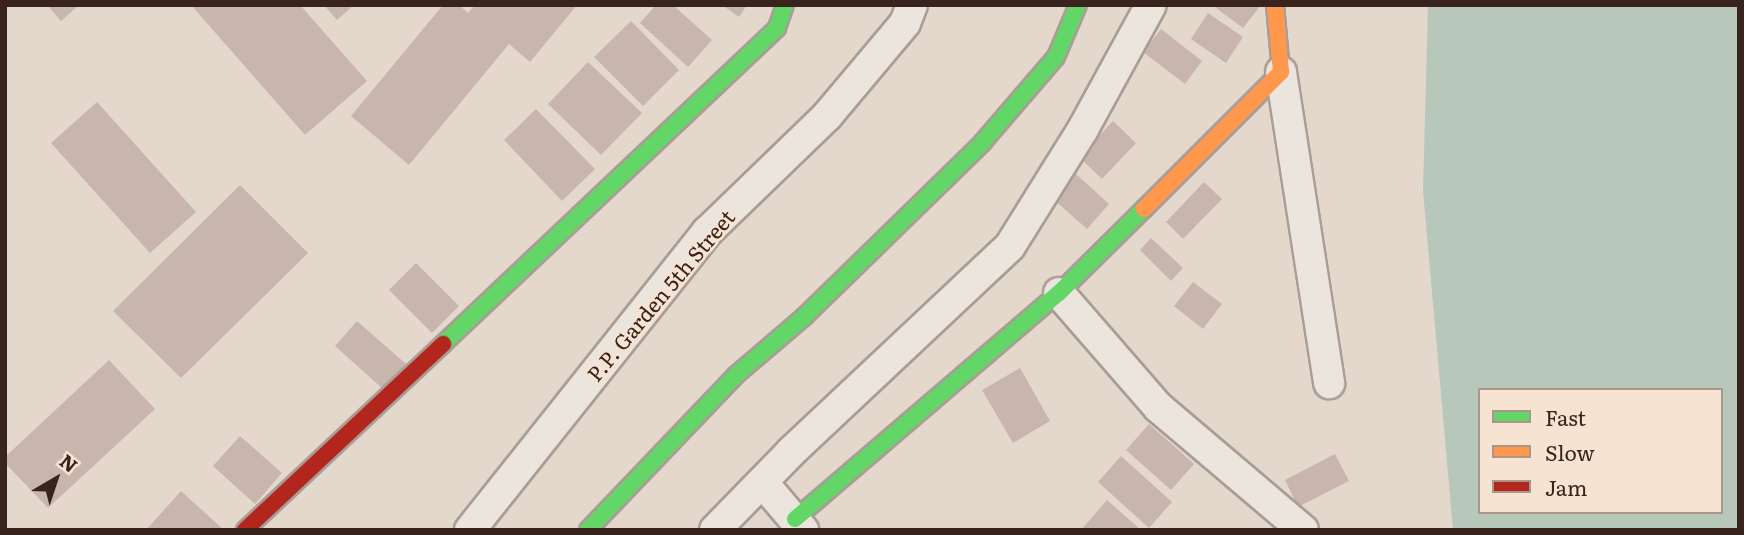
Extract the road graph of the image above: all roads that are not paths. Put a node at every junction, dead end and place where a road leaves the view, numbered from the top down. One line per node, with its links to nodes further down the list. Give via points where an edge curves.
1 (785, 5): 11 (street, via 777,28)
2 (912, 5): 12 (street, P.P. Garden 5th Street, via 905,23 827,116 707,232)
3 (1078, 5): 13 (street, via 1056,57 982,143 805,316 736,375)
4 (1151, 5): 9 (street, via 1083,129 1010,246)
5 (1275, 5): 6 (street)
6 (1281, 72): 7 (street); 8 (street)
7 (1059, 293): 10 (street); 15 (street, via 1158,407)
8 (1329, 383)
9 (763, 483): 10 (street); 14 (street)
10 (799, 524)
11 (245, 530)
12 (470, 530)
13 (588, 530)
14 (715, 530)
15 (1303, 530)

